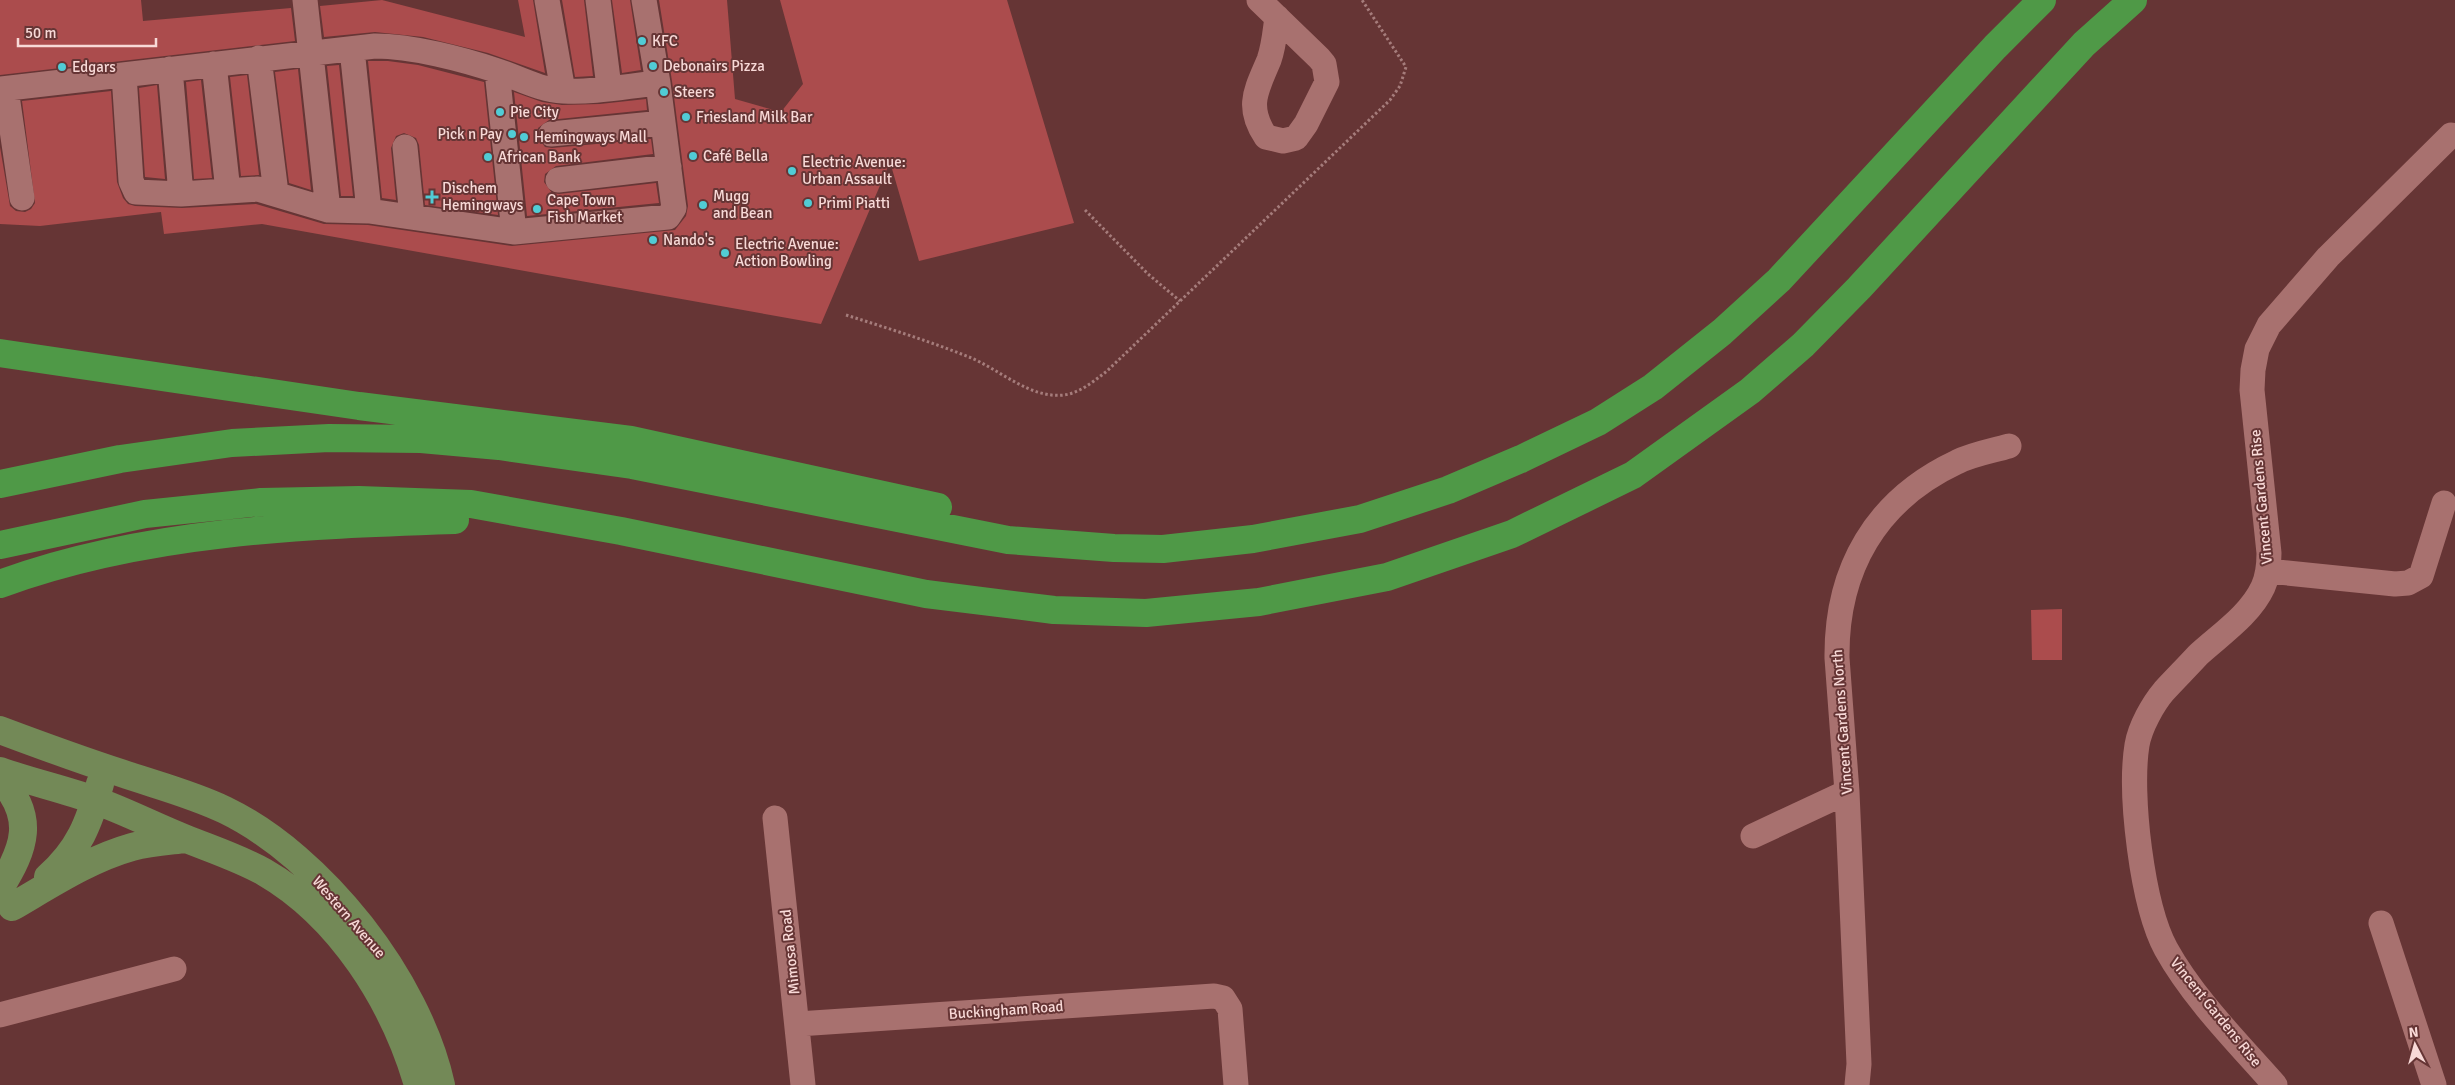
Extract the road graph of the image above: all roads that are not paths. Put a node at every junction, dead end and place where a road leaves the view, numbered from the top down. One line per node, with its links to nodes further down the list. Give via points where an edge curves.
1 (304, 0): 10 (street)
2 (547, 0): 19 (street)
3 (598, 0): 17 (street)
4 (644, 0): 16 (street)
5 (1259, 0): 8 (street)
6 (2042, 0): 40 (highway, via 1994,47 1779,280 1654,387 1598,422 1448,490 1360,519 1252,539)
7 (2133, 0): 38 (highway, via 2084,44 1860,288 1803,345 1750,391 1632,475 1503,537 1387,576 1259,602 1146,613 1054,610 926,594)
8 (1277, 17)
9 (352, 48): 10 (street); 14 (street, via 394,46); 31 (street)
10 (310, 54): 11 (street); 30 (street)
11 (259, 58): 12 (street); 27 (street)
12 (214, 64): 13 (street); 26 (street)
13 (170, 69): 15 (street); 28 (street)
14 (497, 70): 19 (street); 33 (street)
15 (124, 75): 18 (street); 28 (street, via 133,188 142,193)
16 (658, 83): 17 (street); 20 (street)
17 (609, 88): 19 (street)
18 (3, 89): 29 (street)
19 (563, 91)
20 (663, 123): 21 (street); 24 (street)
21 (551, 134)
22 (2451, 134): 41 (street, Vincent Gardens Rise, via 2328,257 2269,325 2257,348 2252,370 2253,412 2262,469)
23 (405, 147): 32 (street)
24 (669, 167): 25 (street); 33 (street, via 674,208 668,217)
25 (558, 180)
26 (228, 191): 27 (street, via 258,189); 28 (street)
27 (276, 193): 30 (street)
28 (181, 194)
29 (22, 198)
30 (328, 210): 31 (street)
31 (369, 211): 32 (street)
32 (412, 218): 33 (street)
33 (514, 232)
34 (0, 353): 40 (highway, via 359,406 631,440 1047,529)
35 (2009, 446): 47 (street, Vincent Gardens North, via 1958,461 1917,485 1887,511 1864,541 1849,574 1837,631)
36 (0, 484): 40 (highway, via 120,459 232,443 329,438 421,439 499,446 632,465 1008,540)
37 (2444, 503): 41 (street, via 2421,576 2415,580 2395,584)
38 (622, 530): 39 (highway, via 471,504 358,500 261,502 144,514); 42 (highway, via 477,520 263,530 151,545 34,572)
39 (0, 544)
40 (1163, 549)
41 (2268, 571): 62 (street, Vincent Gardens Rise, via 2263,587 2240,619 2163,693 2147,719 2138,743 2134,773 2142,865 2152,911 2165,948 2220,1022)
42 (0, 584)
43 (0, 730): 44 (main road, Western Avenue)
44 (104, 768): 48 (main road); 58 (main road, Western Avenue, via 225,810 266,834 300,862 333,894 392,968 424,1032)
45 (0, 771): 48 (main road, Western Avenue)
46 (0, 778): 52 (main road, via 19,805 24,821 22,844)
47 (1847, 792): 50 (street); 61 (street, Vincent Gardens North, via 1860,1064)
48 (95, 800): 51 (main road, Western Avenue); 52 (main road, via 82,836 66,861)
49 (774, 818): 56 (street, Mimosa Road)
50 (1753, 836)
51 (187, 839): 52 (main road, via 133,847 108,855); 57 (main road, Western Avenue, via 264,872 305,901 326,921 346,945 384,1004 401,1037)
52 (4, 904)
53 (2381, 922): 63 (street)
54 (174, 969): 55 (street)
55 (0, 1015)
56 (798, 1024): 59 (street, Mimosa Road); 60 (street, Buckingham Road, via 1214,996 1223,998 1230,1009)
57 (418, 1085)
58 (441, 1085)
59 (803, 1085)
60 (1236, 1085)
61 (1857, 1085)
62 (2275, 1085)
63 (2434, 1085)

